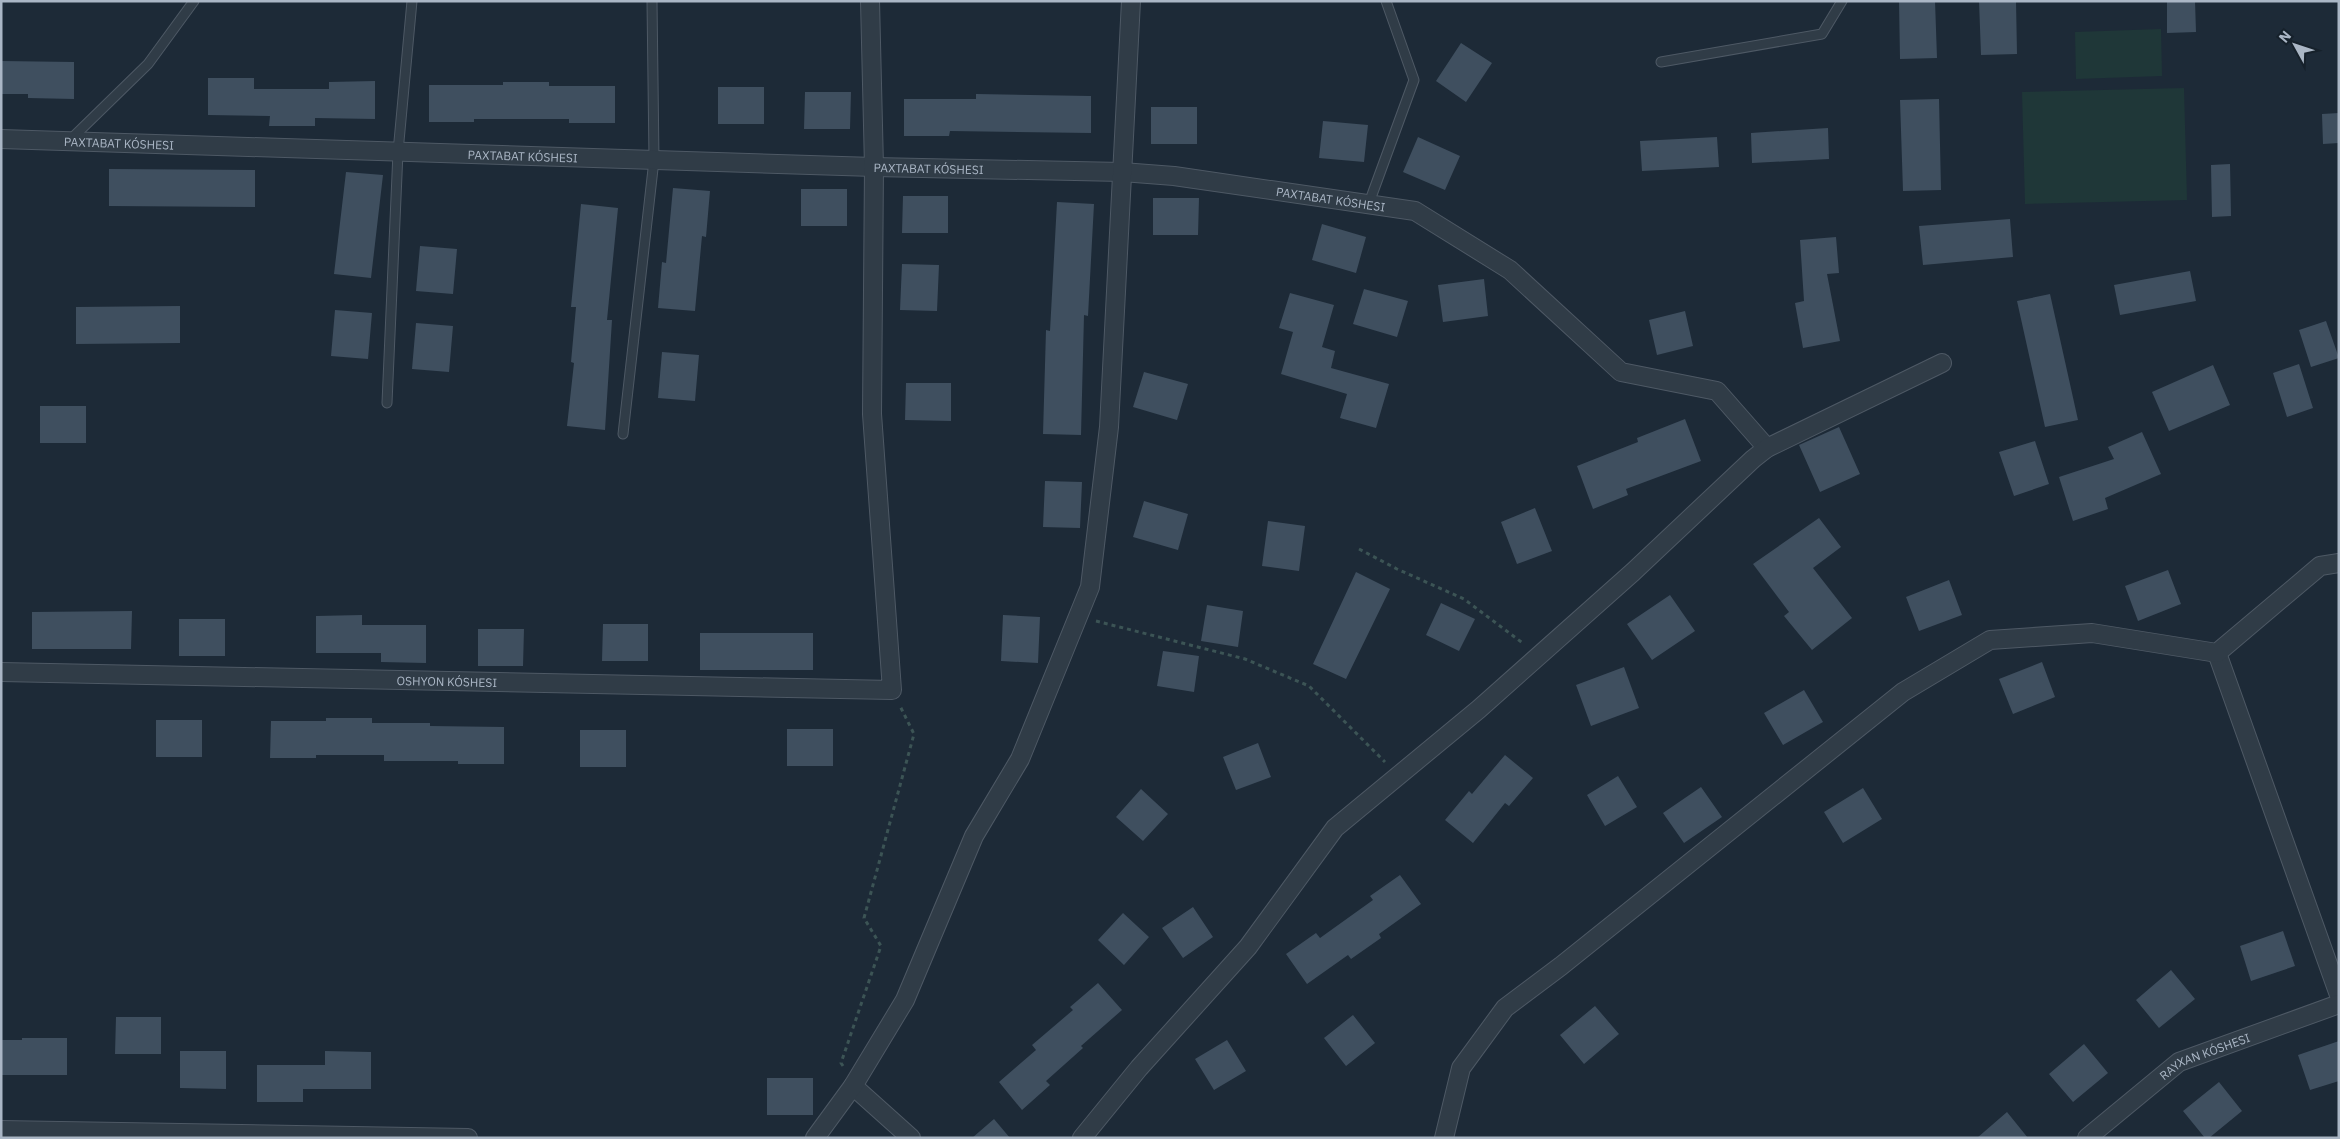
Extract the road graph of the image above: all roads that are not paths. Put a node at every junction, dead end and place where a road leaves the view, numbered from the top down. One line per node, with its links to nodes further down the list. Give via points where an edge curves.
1 (194, 1): 10 (lane, via 148,64)
2 (412, 1): 11 (lane)
3 (652, 1): 12 (lane)
4 (870, 1): 13 (street)
5 (1131, 1): 14 (street)
6 (1386, 1): 15 (lane, via 1414,80)
7 (1842, 1): 8 (lane, via 1822,34)
8 (1660, 62)
9 (1, 139): 10 (street, PAXTABAT KÓSHESI)
10 (69, 141): 11 (street, PAXTABAT KÓSHESI)
11 (398, 152): 12 (street, PAXTABAT KÓSHESI); 17 (lane)
12 (654, 160): 13 (street, PAXTABAT KÓSHESI); 18 (lane)
13 (874, 167): 14 (street, PAXTABAT KÓSHESI); 22 (street, OSHYON KÓSHESI, via 872,414 892,690)
14 (1122, 172): 15 (street, PAXTABAT KÓSHESI, via 1174,176); 25 (street, via 1109,428 1090,587 1020,759 974,836 905,1000)
15 (1369, 204): 19 (street, PAXTABAT KÓSHESI, via 1415,211 1510,270 1621,372 1717,390)
16 (1942, 363): 19 (street)
17 (387, 403)
18 (624, 434)
19 (1767, 448): 30 (street, via 1479,709 1335,828 1248,947 1139,1068)
20 (2339, 563): 21 (street, via 2320,566)
21 (2217, 653): 23 (street); 31 (street, via 2092,633 1990,640 1903,692 1505,1008 1461,1068)
22 (1, 672)
23 (2339, 995)
24 (2339, 1004): 32 (street, RAYXAN KÓSHESI, via 2178,1062)
25 (853, 1086): 28 (street); 29 (street)
26 (1, 1130): 27 (street)
27 (468, 1138)
28 (815, 1138)
29 (912, 1138)
30 (1082, 1138)
31 (1444, 1138)
32 (2087, 1138)

